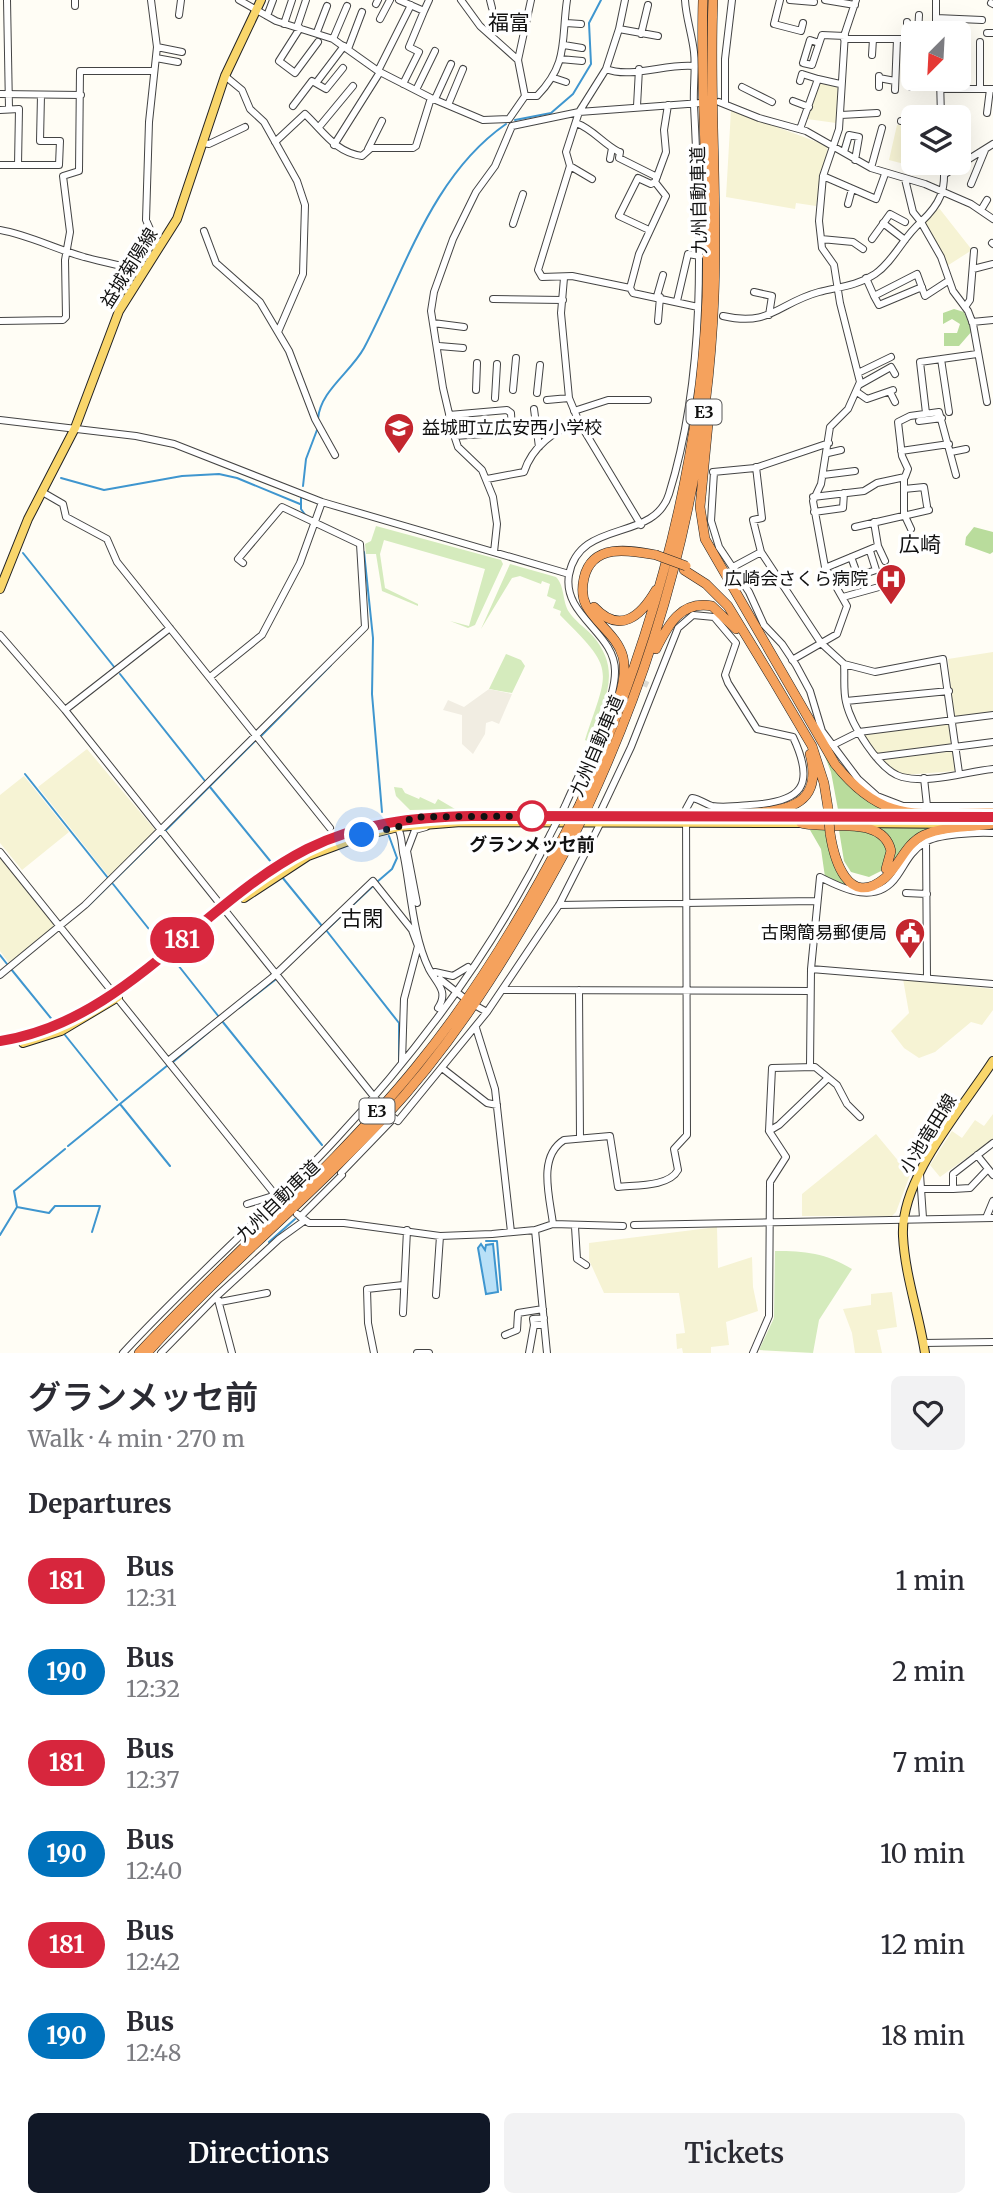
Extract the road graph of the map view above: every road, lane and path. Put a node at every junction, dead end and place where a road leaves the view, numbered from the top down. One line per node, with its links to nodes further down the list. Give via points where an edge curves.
1 (7, 0): 35 (street)
2 (151, 0): 64 (street)
3 (239, 0): 27 (street)
4 (274, 0): 39 (street)
5 (292, 0): 46 (street)
6 (306, 0): 48 (street)
7 (390, 0): 41 (street)
8 (400, 0): 28 (street)
9 (429, 0): 34 (street)
10 (461, 0): 74 (street, via 480,26)
11 (490, 0): 32 (street)
12 (531, 0): 74 (street)
13 (567, 0): 44 (street)
14 (625, 0): 49 (street)
15 (685, 0): 80 (street)
16 (703, 0): 287 (highway, 九州自動車道 / E3, via 707,242 702,362 686,474)
17 (713, 0): 210 (highway, 九州自動車道 / E3, via 716,243)
18 (732, 0): 132 (street, via 722,103)
19 (780, 0): 45 (street, via 774,24 801,31)
20 (790, 0): 25 (street)
21 (825, 0): 23 (street)
22 (936, 0): 40 (street)
23 (831, 1): 26 (street); 33 (street)
24 (183, 2): 37 (street)
25 (814, 2)
26 (855, 2): 53 (street)
27 (259, 4): 39 (street); 87 (main road, 益城菊陽線)
28 (411, 5): 34 (street); 86 (street)
29 (648, 5): 51 (street)
30 (327, 6): 50 (street)
31 (347, 6): 56 (street)
32 (492, 8)
33 (829, 9)
34 (424, 11): 97 (street, via 409,47 419,52)
35 (4, 12): 55 (street)
36 (362, 12): 65 (street)
37 (179, 15)
38 (919, 15): 43 (street)
39 (267, 16): 46 (street)
40 (936, 18): 42 (street)
41 (380, 19)
42 (982, 20)
43 (919, 21)
44 (566, 23): 47 (street); 63 (street)
45 (803, 23)
46 (284, 24): 48 (street)
47 (581, 24)
48 (298, 27): 50 (street); 60 (street, via 279,61 295,73)
49 (619, 29): 51 (street); 83 (street)
50 (317, 32): 56 (street)
51 (641, 34): 52 (street)
52 (658, 36)
53 (844, 37): 57 (street); 62 (street, via 822,35); 78 (street)
54 (0, 38): 55 (street)
55 (9, 38): 73 (street)
56 (332, 39): 65 (street)
57 (873, 39): 58 (street); 69 (street)
58 (897, 39): 59 (street); 93 (street)
59 (901, 39)
60 (318, 42)
61 (979, 42): 102 (street)
62 (819, 43)
63 (564, 45): 66 (street); 71 (street)
64 (157, 47): 68 (street); 70 (street)
65 (346, 47): 86 (street); 95 (street)
66 (582, 48)
67 (435, 51): 104 (street)
68 (182, 52)
69 (872, 55)
70 (156, 58): 75 (street); 85 (street)
71 (560, 59): 76 (street); 88 (street)
72 (0, 60): 73 (street)
73 (10, 60): 91 (street)
74 (518, 60): 110 (street)
75 (178, 61)
76 (582, 61)
77 (451, 64): 111 (street)
78 (842, 64): 79 (street); 96 (street)
79 (851, 65)
80 (694, 66): 84 (street); 114 (street)
81 (343, 68): 95 (street, via 326,89)
82 (463, 69): 115 (street)
83 (606, 69): 84 (street); 122 (street)
84 (639, 69): 118 (street)
85 (154, 71): 109 (street, via 80,71); 175 (street, via 146,220)
86 (379, 72): 97 (street); 136 (street)
87 (225, 76): 133 (street, via 242,90); 134 (main road, 益城菊陽線)
88 (554, 78): 94 (street); 110 (street, via 537,96)
89 (818, 79): 92 (street, via 802,74); 96 (street); 119 (street)
90 (0, 81): 91 (street)
91 (10, 81): 107 (street)
92 (800, 81)
93 (895, 81): 100 (street, via 879,77); 105 (street)
94 (566, 82)
95 (316, 83): 117 (street, via 312,81)
96 (840, 83): 125 (street)
97 (403, 84): 104 (street)
98 (353, 86): 130 (street)
99 (742, 87): 113 (street)
100 (879, 87)
101 (971, 89): 102 (street)
102 (980, 89): 103 (street)
103 (992, 89): 124 (street)
104 (416, 90): 111 (street)
105 (895, 90)
106 (0, 94): 107 (street)
107 (10, 94): 108 (street); 120 (street)
108 (41, 95): 109 (street); 146 (street, via 40,141 60,141 59,165)
109 (81, 95): 177 (street, via 79,171 63,176 69,219)
110 (525, 96): 127 (street)
111 (433, 98): 115 (street); 141 (street, via 416,146 372,148)
112 (793, 101): 119 (street)
113 (772, 102)
114 (697, 104): 116 (street); 179 (street)
115 (448, 105): 127 (street, via 483,120)
116 (668, 105): 118 (street); 153 (street, via 666,152)
117 (293, 106)
118 (637, 106): 122 (street)
119 (809, 107): 132 (street)
120 (9, 108): 121 (street); 146 (street, via 19,110)
121 (0, 110)
122 (579, 111): 127 (street); 128 (street)
123 (877, 113): 125 (street)
124 (987, 113)
125 (841, 115): 137 (street)
126 (382, 121): 141 (street)
127 (510, 122): 204 (street, via 495,166 476,192 453,239 434,292)
128 (576, 123): 138 (street); 147 (street, via 566,152)
129 (245, 127): 134 (street, via 209,145)
130 (318, 127): 133 (street, via 305,114); 136 (street)
131 (882, 128): 148 (street)
132 (800, 129): 137 (street)
133 (275, 142): 206 (street, via 303,194 307,219 303,274)
134 (203, 143): 175 (main road, 益城菊陽線, via 180,211)
135 (993, 144): 139 (street)
136 (334, 145): 141 (street, via 355,155)
137 (833, 145): 140 (street); 151 (street)
138 (612, 148): 143 (street); 153 (street, via 620,152 619,158)
139 (986, 149): 142 (street); 155 (street)
140 (844, 152): 144 (street); 144 (street, via 849,135 859,138)
141 (365, 154)
142 (971, 158)
143 (610, 159)
144 (855, 160): 148 (street)
145 (0, 165): 146 (street)
146 (18, 165)
147 (570, 166): 156 (street, via 588,178); 184 (street, via 538,270 542,277)
148 (871, 168): 149 (street)
149 (885, 174): 152 (street); 157 (street, via 876,199)
150 (945, 175): 154 (street)
151 (823, 176): 157 (street); 172 (street)
152 (905, 179): 158 (street); 166 (street, via 913,212)
153 (656, 180): 170 (street, via 666,196); 170 (street, via 651,184 638,178 619,216)
154 (946, 183): 158 (street); 160 (street)
155 (971, 184)
156 (587, 186)
157 (852, 189): 162 (street)
158 (942, 192): 160 (street); 166 (street, via 937,207)
159 (523, 194): 168 (street)
160 (957, 198): 163 (street)
161 (987, 200): 163 (street)
162 (848, 204)
163 (981, 210): 164 (street)
164 (993, 219)
165 (905, 222): 167 (street, via 890,214)
166 (921, 222): 174 (street); 186 (street, via 941,257)
167 (883, 223): 173 (street); 174 (street)
168 (513, 224)
169 (0, 230): 177 (street)
170 (649, 230): 188 (street)
171 (204, 231): 206 (street, via 216,263 260,302)
172 (821, 239): 176 (street, via 853,242); 189 (street, via 834,265)
173 (872, 239)
174 (905, 240): 185 (street)
175 (161, 245): 182 (main road, 益城菊陽線)
176 (863, 249)
177 (67, 251): 182 (street); 201 (street, via 63,320)
178 (974, 251): 181 (street)
179 (700, 256): 195 (street, via 688,254); 196 (street)
180 (993, 264): 181 (street)
181 (973, 269): 197 (street)
182 (142, 274): 242 (main road, 益城菊陽線, via 119,310)
183 (663, 275): 192 (street)
184 (564, 278): 188 (street); 194 (street)
185 (866, 278): 189 (street); 191 (street)
186 (948, 281): 187 (street, via 925,296); 197 (street)
187 (922, 287): 191 (street, via 878,305); 191 (street, via 917,274)
188 (630, 288): 192 (street, via 634,293)
189 (837, 290): 199 (street, via 817,292); 219 (street)
190 (754, 292): 199 (street, via 772,296)
191 (874, 296)
192 (659, 297): 195 (street); 202 (street)
193 (493, 299): 194 (street)
194 (563, 300): 228 (street)
195 (677, 301): 196 (street)
196 (698, 307): 255 (street, via 694,361)
197 (965, 307): 203 (street)
198 (723, 316): 199 (street, via 746,321)
199 (769, 316)
200 (993, 320): 203 (street)
201 (0, 321)
202 (659, 321)
203 (972, 322): 209 (street)
204 (433, 323): 205 (street); 207 (street)
205 (464, 327)
206 (278, 332): 254 (street)
207 (439, 346): 208 (street); 237 (street)
208 (463, 348)
209 (977, 354): 213 (street); 218 (street)
210 (710, 356): 293 (highway, via 710,414 700,507 705,539); 298 (highway, 九州自動車道 / E3, via 688,514)
211 (891, 357): 219 (street)
212 (516, 358): 225 (street)
213 (941, 359): 235 (street); 236 (street, via 920,362)
214 (478, 363): 224 (street)
215 (497, 364): 227 (street)
216 (540, 365): 226 (street)
217 (989, 365): 218 (street)
218 (980, 367): 222 (street)
219 (858, 373): 223 (street)
220 (895, 374): 223 (street, via 891,367)
221 (993, 382): 222 (street)
222 (984, 384): 232 (street)
223 (858, 388): 231 (street, via 867,399 892,391); 246 (street, via 848,409 830,427)
224 (476, 390)
225 (513, 390)
226 (537, 393)
227 (495, 398)
228 (569, 398): 229 (street); 234 (street)
229 (547, 400)
230 (648, 400): 234 (street, via 607,396)
231 (895, 402)
232 (987, 402)
233 (534, 409): 243 (street)
234 (574, 411): 241 (street)
235 (949, 412)
236 (926, 413): 238 (street, via 939,412); 251 (street, via 898,422)
237 (449, 415): 244 (street, via 507,410); 245 (street)
238 (942, 418): 240 (street); 247 (street)
239 (0, 420): 242 (street)
240 (919, 421)
241 (579, 422): 248 (street, via 556,432); 272 (street)
242 (75, 428): 264 (main road, 益城菊陽線); 267 (street, via 174,444)
243 (536, 430): 244 (street); 248 (street)
244 (512, 432): 245 (street)
245 (455, 436): 262 (street, via 458,447 477,462)
246 (829, 443): 253 (street); 257 (street)
247 (949, 444): 251 (street); 252 (street)
248 (539, 447): 262 (street, via 528,457 524,472)
249 (966, 449): 252 (street)
250 (841, 450): 253 (street)
251 (901, 451): 261 (street, via 908,469)
252 (951, 452): 260 (street)
253 (828, 453): 259 (street)
254 (335, 455)
255 (674, 467): 256 (street); 272 (street, via 663,509)
256 (683, 467)
257 (756, 467): 278 (street, via 762,518 753,520); 283 (street, via 710,472 711,526)
258 (855, 471): 259 (street)
259 (823, 475): 266 (street)
260 (956, 475)
261 (904, 477): 263 (street); 265 (street)
262 (487, 479): 277 (street, via 498,524)
263 (904, 489): 269 (street); 269 (street, via 924,484 928,508)
264 (44, 493): 289 (main road, 益城菊陽線, via 13,552); 291 (street, via 63,504 66,517 107,539 117,562)
265 (844, 494): 266 (street); 268 (street, via 843,508)
266 (813, 497): 268 (street)
267 (322, 502): 271 (street); 277 (street)
268 (814, 512): 285 (street)
269 (904, 514): 270 (street); 274 (street)
270 (874, 522): 273 (street); 275 (street)
271 (314, 523): 282 (street, via 282,507 237,559); 299 (street, via 300,563 262,635); 308 (street, via 359,544 365,627)
272 (641, 525): 286 (street, via 597,537)
273 (855, 527)
274 (911, 529)
275 (878, 546): 276 (street); 281 (street)
276 (870, 551): 280 (street); 280 (street, via 876,570 858,576)
277 (494, 552): 286 (street)
278 (761, 552): 283 (street); 294 (street)
279 (655, 557): 284 (highway, bridge); 287 (highway, via 628,555 602,561 589,577 590,601 603,615 629,620 645,608); 316 (highway, via 633,551 606,552 589,564 584,576 586,605 614,638 624,673)
280 (851, 557): 285 (street)
281 (885, 561)
282 (243, 563)
283 (733, 567): 296 (street, via 764,625)
284 (685, 568): 293 (highway, via 723,593); 295 (highway, via 728,606)
285 (825, 568): 290 (street)
286 (569, 574): 345 (street, bridge, via 577,609 605,642 618,672 565,806 532,872)
287 (661, 580): 316 (highway, 九州自動車道 / E3, via 624,703)
288 (879, 587): 290 (street)
289 (0, 589)
290 (843, 597): 294 (street, via 847,606 837,634)
291 (170, 628): 299 (street); 302 (street)
292 (0, 635): 302 (street)
293 (763, 642): 303 (highway)
294 (821, 643): 296 (street); 297 (street)
295 (753, 649): 298 (highway, via 721,612 712,606 692,606 672,620); 305 (highway)
296 (792, 660): 310 (street, via 810,691 817,721)
297 (844, 664): 300 (street, via 874,672 943,659); 301 (street)
298 (646, 668): 316 (highway, 九州自動車道 / E3, via 621,735)
299 (211, 677): 308 (street)
300 (949, 691): 301 (street); 306 (street)
301 (846, 701): 307 (street)
302 (65, 710): 331 (street)
303 (804, 710): 319 (highway, via 827,776); 321 (highway, via 835,764 871,801 900,812)
304 (993, 715): 306 (street)
305 (794, 716): 319 (highway, via 820,767); 320 (highway, via 812,763 810,792 795,805)
306 (950, 721): 307 (street); 311 (street)
307 (859, 732): 310 (street); 312 (street)
308 (257, 736): 330 (street); 331 (street)
309 (993, 742): 311 (street)
310 (833, 745): 317 (street, via 877,796 903,806)
311 (955, 748): 312 (street); 314 (street)
312 (876, 757): 315 (street, via 892,773)
313 (993, 769): 314 (street)
314 (958, 773): 315 (street)
315 (924, 778): 317 (street)
316 (584, 805): 332 (highway, 九州自動車道 / E3, bridge)
317 (927, 806): 318 (street)
318 (993, 806)
319 (831, 808): 333 (highway, bridge)
320 (723, 815): 321 (main road); 323 (main road)
321 (993, 815)
322 (413, 817): 324 (main road); 325 (main road); 329 (street)
323 (686, 819): 324 (main road); 324 (street, via 692,798 717,807 783,802 803,787 804,767 793,737 753,725 725,678 735,640 714,617 693,615 673,636); 327 (main road); 342 (street)
324 (600, 820): 326 (main road); 341 (street)
325 (389, 822): 329 (street); 343 (main road, via 336,836 306,850)
326 (461, 822): 329 (main road); 336 (street, via 415,830)
327 (801, 823): 328 (main road); 333 (highway, via 866,827 879,833 891,851 884,872 870,881 850,877 842,869)
328 (993, 824): 333 (highway, via 922,836 902,853 886,877 870,885 855,884 843,876 834,856)
329 (398, 827): 336 (street); 343 (main road, via 308,856)
330 (330, 828)
331 (160, 831): 343 (street); 344 (street)
332 (571, 832): 412 (highway, 九州自動車道 / E3, via 449,1024 414,1069); 413 (highway, 九州自動車道 / E3, via 499,965 386,1116)
333 (833, 833)
334 (993, 833): 335 (street)
335 (926, 841): 339 (street); 340 (street, via 908,856 890,884 878,891 859,893 820,877)
336 (405, 848): 347 (street, via 422,949)
337 (0, 852): 344 (street)
338 (906, 894): 339 (street)
339 (927, 894): 350 (street)
340 (817, 901): 342 (street); 346 (street)
341 (559, 905): 342 (street); 352 (street)
342 (687, 905): 354 (street)
343 (223, 911): 349 (street); 357 (main road)
344 (60, 925): 348 (street); 357 (street)
345 (476, 960): 347 (street, via 453,976); 355 (street)
346 (811, 969): 350 (street); 356 (street)
347 (434, 973): 355 (street); 362 (street, via 444,994)
348 (0, 975)
349 (274, 976): 365 (street); 366 (street, via 373,881 412,930 418,946 404,999); 371 (street)
350 (927, 978): 351 (street)
351 (993, 984)
352 (502, 990): 353 (street); 360 (street)
353 (579, 990): 354 (street); 376 (street)
354 (685, 990): 356 (street); 376 (street, via 687,1135 674,1149 676,1174 653,1183 618,1187 610,1136)
355 (455, 991): 358 (street); 362 (street)
356 (810, 991): 368 (street)
357 (116, 996): 363 (main road, via 62,1024); 364 (main road, via 61,1031); 365 (street)
358 (463, 997)
359 (478, 1006): 360 (street)
360 (487, 1012): 361 (street)
361 (475, 1028): 369 (street); 373 (street)
362 (425, 1031): 366 (street)
363 (0, 1041)
364 (0, 1047)
365 (168, 1061): 383 (street)
366 (401, 1062): 371 (street)
367 (993, 1062): 380 (main road, 小池竜田線)
368 (810, 1067): 370 (street); 375 (street, via 772,1068)
369 (442, 1068): 373 (street); 386 (street, via 398,1121 393,1117)
370 (828, 1078): 374 (street); 375 (street)
371 (373, 1097): 372 (street); 383 (street)
372 (379, 1103)
373 (497, 1105): 397 (street)
374 (860, 1117)
375 (769, 1131): 390 (street, via 786,1157 770,1182)
376 (579, 1138): 391 (street, via 559,1143 545,1172)
377 (993, 1143): 378 (street)
378 (977, 1155): 379 (street); 382 (street, via 953,1174)
379 (991, 1172): 382 (street, via 970,1188)
380 (920, 1173): 381 (street); 387 (main road, 小池竜田線)
381 (922, 1189): 382 (street); 388 (street)
382 (953, 1189)
383 (279, 1197): 385 (street); 411 (street)
384 (993, 1201): 389 (street)
385 (247, 1204)
386 (300, 1217): 395 (street); 403 (street)
387 (903, 1218): 388 (street); 390 (street); 409 (main road, 小池竜田線)
388 (923, 1218): 389 (street)
389 (990, 1218)
390 (768, 1222): 392 (street); 420 (street, via 769,1316)
391 (553, 1224): 394 (street); 396 (street)
392 (634, 1225)
393 (623, 1226): 394 (street)
394 (575, 1227): 399 (street, via 577,1259)
395 (407, 1230): 398 (street); 400 (street)
396 (535, 1230): 397 (street); 404 (street)
397 (511, 1232): 398 (street)
398 (440, 1236): 402 (street)
399 (586, 1265)
400 (403, 1285): 405 (street); 415 (street, via 367,1289)
401 (267, 1293): 403 (street)
402 (436, 1295)
403 (219, 1299): 410 (street); 414 (street)
404 (543, 1310): 406 (street); 407 (street, via 518,1313 517,1330)
405 (403, 1313)
406 (544, 1321): 418 (street, via 533,1319); 419 (street)
407 (505, 1335)
408 (993, 1342): 409 (street)
409 (923, 1343): 421 (main road, 小池竜田線)
410 (164, 1351)
411 (123, 1353)
412 (139, 1353)
413 (147, 1353)
414 (232, 1353)
415 (374, 1353)
416 (417, 1353): 417 (street)
417 (429, 1353)
418 (529, 1353)
419 (547, 1353)
420 (753, 1353)
421 (925, 1353)

